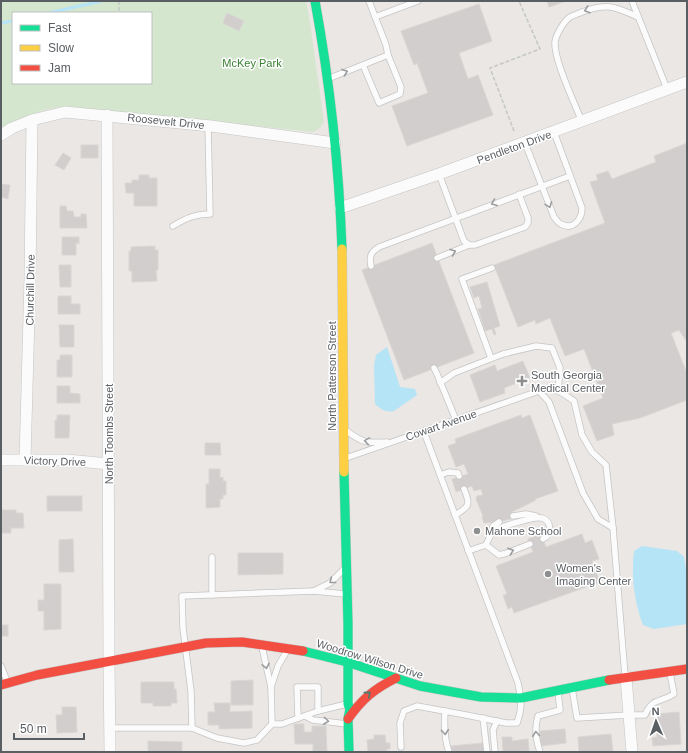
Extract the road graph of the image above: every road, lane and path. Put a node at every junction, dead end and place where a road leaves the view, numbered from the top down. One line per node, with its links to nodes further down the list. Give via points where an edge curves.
1 (119, 1): 7 (path)
2 (315, 1): 12 (main road, North Patterson Street)
3 (369, 1): 8 (lane)
4 (418, 1): 8 (lane)
5 (519, 1): 19 (path, via 540,49 490,68)
6 (632, 1): 9 (lane)
7 (119, 12)
8 (375, 17): 10 (lane)
9 (638, 17): 14 (lane); 17 (lane, one-way to 17, via 617,7 605,6 570,16 562,26 555,42 557,58)
10 (388, 55): 11 (lane); 11 (lane, via 401,87 400,94 379,103)
11 (363, 65): 12 (lane, one-way to 11)
12 (328, 79): 22 (main road, North Patterson Street)
13 (687, 82): 14 (street, Pendleton Drive)
14 (667, 89): 17 (street, Pendleton Drive)
15 (107, 115): 16 (street, Roosevelt Drive, via 66,112); 18 (street, Roosevelt Drive); 47 (street, North Toombs Street)
16 (32, 120): 21 (street, Roosevelt Drive); 46 (street, Churchill Drive)
17 (582, 122): 20 (street, Pendleton Drive)
18 (208, 125): 22 (street, Roosevelt Drive); 30 (lane, via 210,214 198,214)
19 (514, 131)
20 (554, 132): 23 (street, Pendleton Drive); 25 (lane)
21 (1, 135)
22 (335, 143): 28 (main road, North Patterson Street)
23 (525, 143): 24 (street, Pendleton Drive); 26 (lane)
24 (440, 174): 28 (street, Pendleton Drive); 29 (lane)
25 (570, 176): 26 (lane); 26 (lane, one-way to 25, via 554,217 561,224 574,224 580,219 582,208)
26 (542, 187): 27 (lane)
27 (519, 194): 29 (lane, one-way to 29); 31 (lane, via 528,224 475,245)
28 (340, 208): 41 (main road, North Patterson Street)
29 (456, 218): 31 (lane, via 464,241); 33 (lane, via 379,247 372,251)
30 (173, 226)
31 (469, 245): 32 (lane, one-way to 31)
32 (437, 258)
33 (371, 266)
34 (492, 268): 35 (lane, via 462,280)
35 (491, 358): 37 (lane, via 454,373); 38 (lane, via 536,346 552,348 560,368)
36 (437, 369): 37 (lane)
37 (440, 383): 40 (lane)
38 (558, 390): 39 (lane, Cowart Avenue); 55 (lane, via 574,402 582,435 592,452 606,465)
39 (539, 391): 40 (lane, Cowart Avenue); 55 (lane, via 550,402 583,493 598,519)
40 (456, 420): 42 (lane, Cowart Avenue)
41 (344, 428): 43 (lane, one-way to 41, via 373,443 360,440); 44 (main road, North Patterson Street)
42 (424, 432): 43 (lane, Cowart Avenue); 48 (lane)
43 (393, 442): 44 (lane, Cowart Avenue)
44 (344, 459): 62 (main road, North Patterson Street)
45 (1, 460): 46 (street, Victory Drive)
46 (26, 460): 47 (street, Victory Drive)
47 (109, 464): 69 (street, North Toombs Street)
48 (440, 475): 49 (lane, via 454,472); 51 (lane)
49 (459, 476)
50 (464, 489): 51 (lane, via 468,503 465,509)
51 (455, 515): 60 (lane)
52 (513, 516): 53 (lane, via 526,514)
53 (540, 517): 56 (lane, via 494,531); 57 (lane, via 550,526 550,532)
54 (499, 522): 56 (lane, via 493,526)
55 (613, 528): 75 (lane)
56 (491, 536): 59 (lane)
57 (543, 539)
58 (530, 544): 59 (lane, one-way to 58, via 499,555)
59 (486, 545): 60 (lane)
60 (468, 551): 80 (lane, via 518,683)
61 (212, 557): 65 (lane)
62 (347, 565): 63 (lane, one-way to 63, via 330,584); 64 (main road, North Patterson Street)
63 (314, 591): 64 (lane); 65 (lane)
64 (348, 594): 70 (main road, North Patterson Street)
65 (212, 595): 67 (lane, via 182,596)
66 (262, 645): 67 (main road, Woodrow Wilson Drive, via 235,642); 68 (main road, Woodrow Wilson Drive); 77 (lane, one-way to 77)
67 (185, 647): 69 (main road, Woodrow Wilson Drive); 91 (lane, via 191,691)
68 (288, 649): 70 (main road, Woodrow Wilson Drive); 77 (lane)
69 (109, 661): 76 (main road, Woodrow Wilson Drive); 90 (street, North Toombs Street)
70 (347, 662): 74 (main road, Woodrow Wilson Drive); 81 (main road, North Patterson Street)
71 (1, 666): 76 (lane)
72 (687, 669): 73 (main road, Woodrow Wilson Drive)
73 (670, 672): 75 (main road, Woodrow Wilson Drive); 84 (lane, via 674,694 655,701 645,715)
74 (396, 678): 80 (main road, Woodrow Wilson Drive, via 420,686 481,697); 87 (main road, one-way to 74, via 361,700 374,689)
75 (626, 678): 78 (main road, Woodrow Wilson Drive); 84 (street)
76 (5, 684)
77 (270, 687): 89 (lane)
78 (572, 688): 79 (main road, Woodrow Wilson Drive); 84 (lane, via 577,718)
79 (558, 691): 80 (main road, Woodrow Wilson Drive); 98 (lane, one-way to 79, via 535,727 538,716 560,710)
80 (521, 698): 88 (lane, via 521,711 517,722)
81 (348, 704): 82 (lane); 87 (main road, North Patterson Street)
82 (318, 711): 85 (lane); 85 (lane, via 318,687 297,687)
83 (445, 711): 86 (lane); 92 (lane, via 417,706 404,711 400,723); 95 (lane, one-way to 95, via 446,743)
84 (629, 715): 99 (street)
85 (302, 717): 87 (lane, one-way to 87, via 313,720); 89 (lane, via 282,724)
86 (483, 718): 88 (lane); 96 (lane)
87 (348, 721): 94 (main road, North Patterson Street)
88 (497, 721): 97 (lane, via 493,730)
89 (272, 724): 91 (lane, via 257,740 244,743 218,738)
90 (110, 728): 91 (lane); 93 (street, North Toombs Street)
91 (192, 728)
92 (401, 747)
93 (110, 752)
94 (349, 752)
95 (449, 752)
96 (487, 752)
97 (495, 752)
98 (540, 752)
99 (632, 752)

